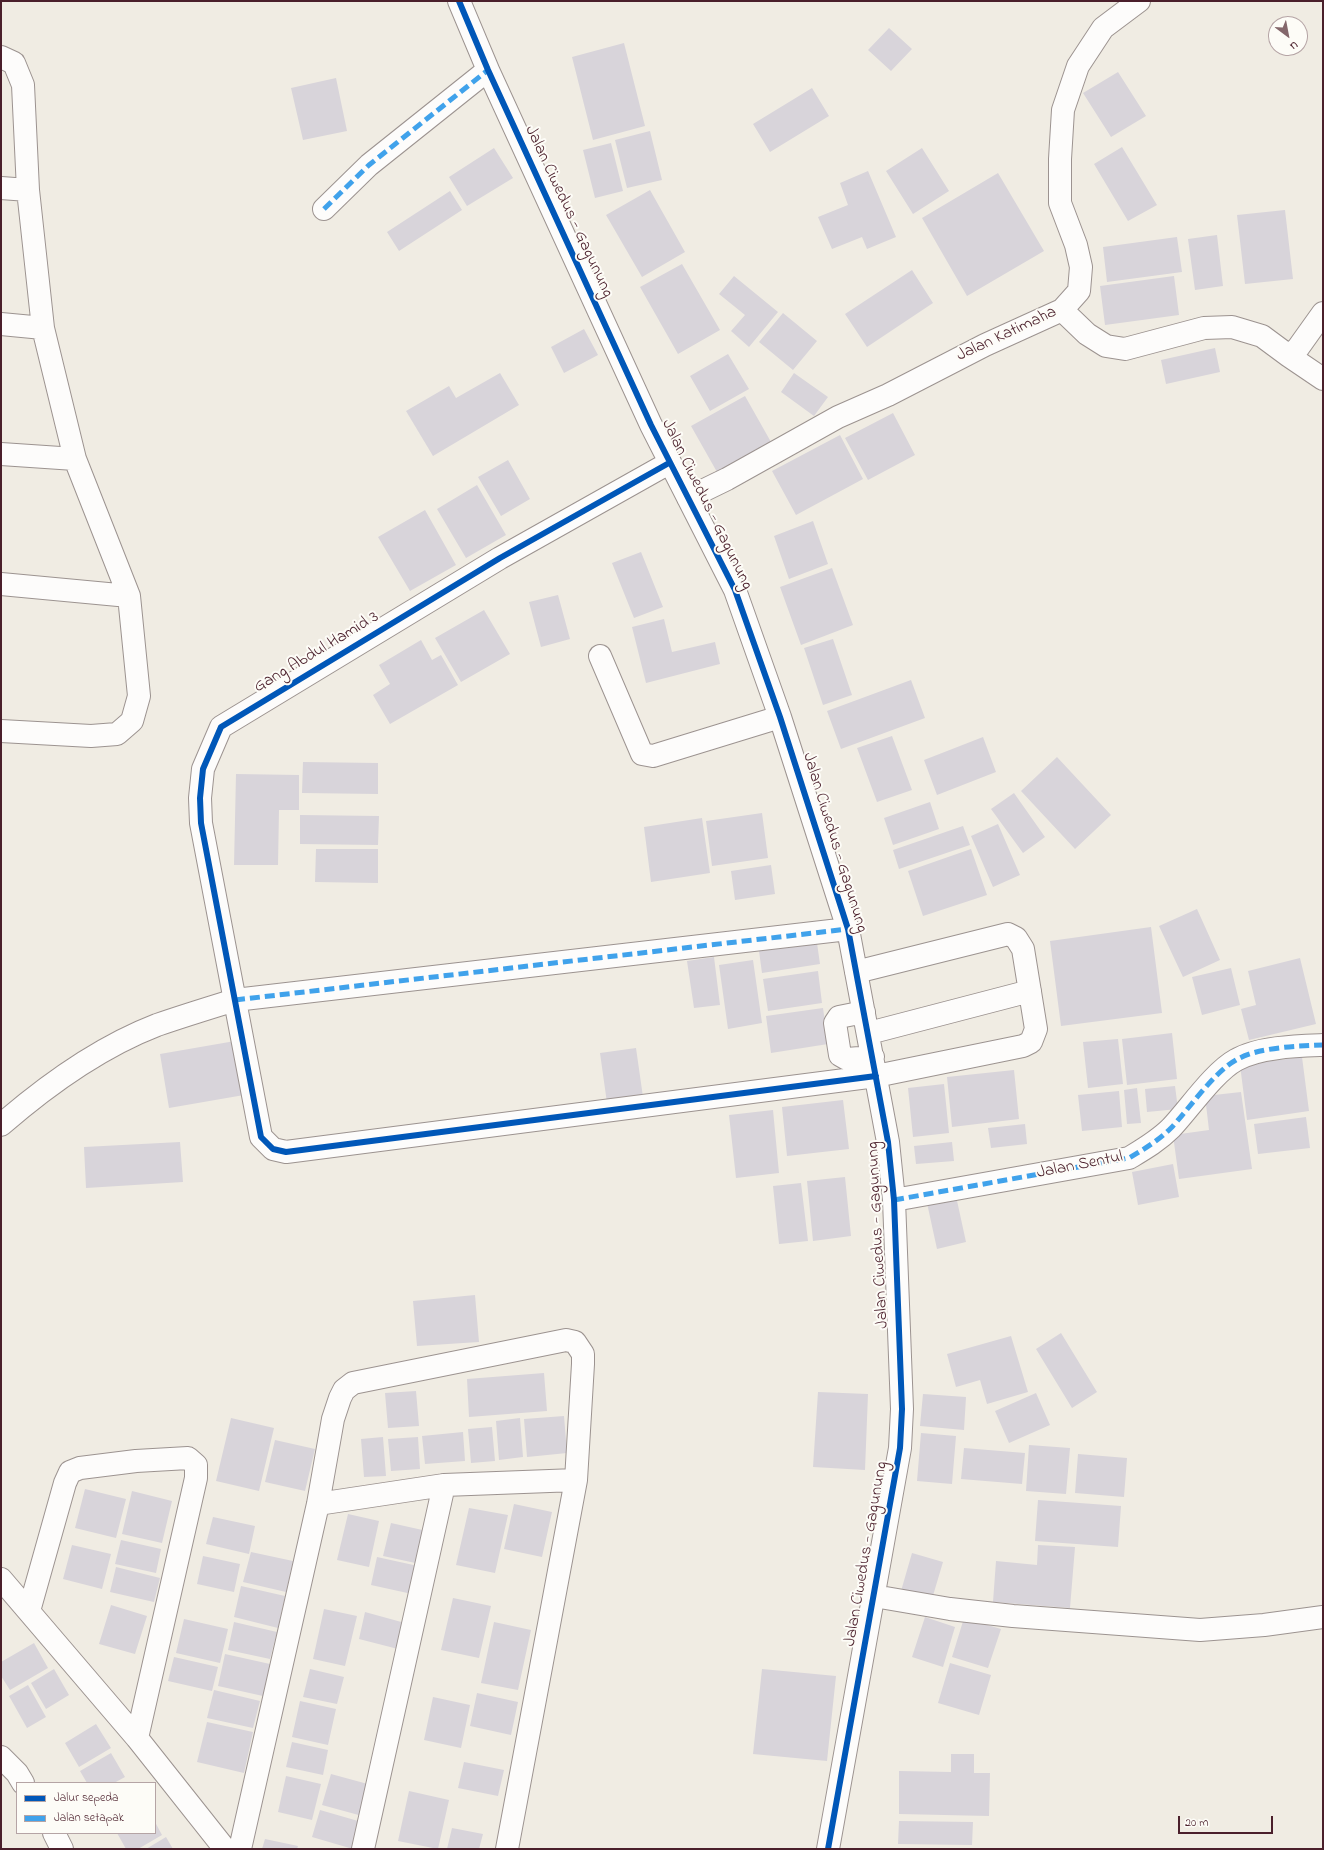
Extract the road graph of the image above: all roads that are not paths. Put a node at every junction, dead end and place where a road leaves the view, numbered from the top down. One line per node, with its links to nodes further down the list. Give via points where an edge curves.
1 (460, 1): 4 (street, Jalan Ciwedus - Gagunung)
2 (1139, 1): 8 (street, Jalan Katimaha, via 1103,28 1078,66 1063,110 1060,203 1076,245 1081,267 1079,291)
3 (1, 57): 6 (street, via 14,63 23,85)
4 (488, 70): 7 (street, via 369,165); 16 (street, Jalan Ciwedus - Gagunung)
5 (1, 188): 6 (street)
6 (28, 190): 11 (street)
7 (324, 209)
8 (1062, 310): 12 (street, via 1087,334 1106,346 1125,349 1204,328 1232,327 1262,336); 17 (street, Jalan Katimaha, via 985,344 888,395 838,417)
9 (1323, 313): 12 (street, via 1298,348)
10 (1, 324): 11 (street)
11 (43, 328): 15 (street)
12 (1289, 356): 13 (street)
13 (1323, 380)
14 (1, 454): 15 (street)
15 (75, 459): 19 (street)
16 (669, 463): 17 (street, Jalan Ciwedus - Gagunung); 26 (street, Gang Abdul Hamid 3, via 500,558 221,727 203,769 201,823)
17 (688, 498): 21 (street, Jalan Ciwedus - Gagunung, via 735,590)
18 (1, 584): 19 (street)
19 (129, 596): 22 (street, via 140,696 132,721 117,734 91,736)
20 (600, 656): 21 (street, via 642,754 653,756)
21 (780, 717): 23 (street, Jalan Ciwedus - Gagunung)
22 (1, 731)
23 (848, 929): 24 (street, Jalan Ciwedus - Gagunung); 26 (street)
24 (856, 972): 25 (street, via 1008,934 1016,938 1023,949); 27 (street, Jalan Ciwedus - Gagunung)
25 (1030, 990): 28 (street); 30 (street, via 1036,1029 1032,1042 1023,1046)
26 (236, 1000): 30 (street, Gang Abdul Hamid 3, via 261,1137 273,1149 286,1152); 31 (street, via 156,1026 110,1048 62,1077)
27 (864, 1012): 28 (street, Jalan Ciwedus - Gagunung); 30 (street, via 837,1019 835,1024 840,1055)
28 (868, 1033): 30 (street, Jalan Ciwedus - Gagunung)
29 (1323, 1045): 32 (street, Jalan Sentul, via 1258,1052 1236,1060 1154,1144 1129,1158)
30 (874, 1066): 32 (street, Jalan Ciwedus - Gagunung, via 888,1142)
31 (1, 1125)
32 (894, 1200): 37 (street, Jalan Ciwedus - Gagunung, via 902,1409 900,1448)
33 (576, 1480): 34 (street); 35 (street, via 583,1354 575,1342 566,1340 352,1383 344,1390 333,1419); 48 (street)
34 (444, 1485): 35 (street); 47 (street)
35 (318, 1504): 46 (street)
36 (1, 1579): 38 (street)
37 (874, 1596): 39 (street, via 950,1609 1013,1616 1200,1630); 49 (street, Jalan Ciwedus - Gagunung)
38 (29, 1611): 40 (street); 40 (street, via 70,1472 80,1468 150,1460 188,1458 196,1465 196,1478)
39 (1323, 1617)
40 (137, 1738): 45 (street)
41 (1, 1757): 42 (street)
42 (22, 1782)
43 (54, 1834): 44 (street)
44 (62, 1849)
45 (225, 1849)
46 (240, 1849)
47 (364, 1849)
48 (507, 1849)
49 (828, 1849)

